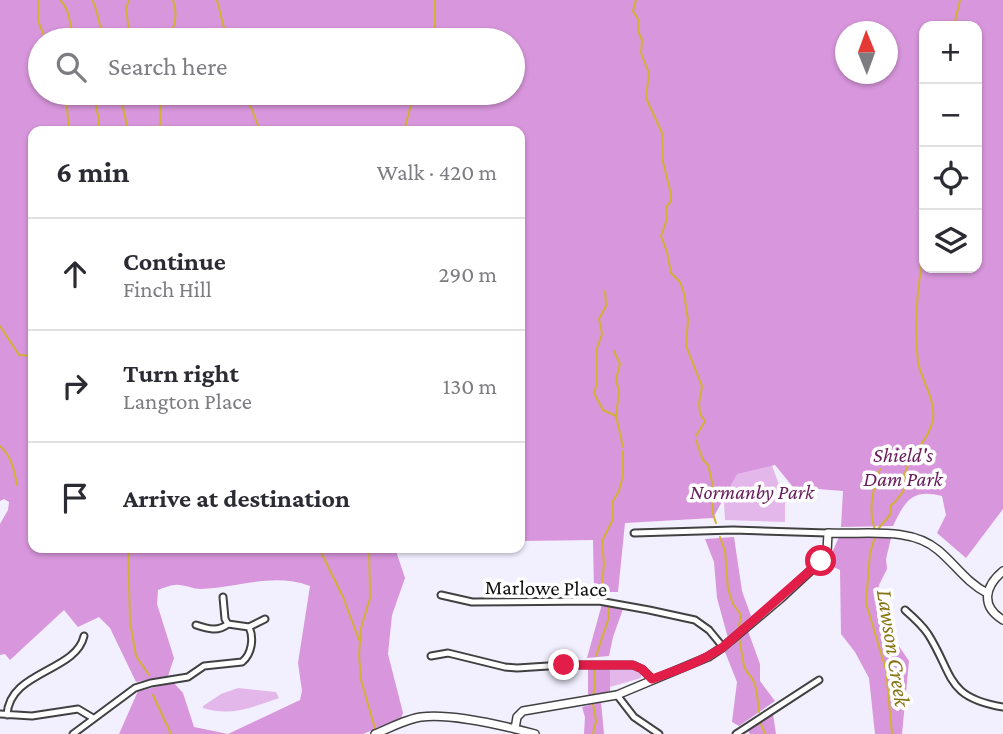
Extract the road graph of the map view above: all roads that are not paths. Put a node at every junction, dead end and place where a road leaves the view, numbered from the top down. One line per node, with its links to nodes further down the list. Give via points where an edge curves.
1 (634, 533): 2 (street)
2 (828, 533): 4 (street, via 917,537); 14 (street, via 827,552 821,561)
3 (1003, 571): 4 (street)
4 (987, 593): 9 (street, via 992,610)
5 (441, 595): 14 (street, Marlowe Place, via 472,602 599,601 659,612 695,620)
6 (223, 597): 10 (street)
7 (905, 610): 19 (street, via 929,636 958,688 972,699)
8 (265, 619): 12 (street)
9 (1003, 620)
10 (228, 624): 11 (street, via 221,629); 12 (street)
11 (196, 625)
12 (249, 627): 21 (street, via 252,644 242,662 204,666 188,677 135,688)
13 (84, 636): 20 (street, via 82,645 69,657 13,695)
14 (723, 647): 16 (street)
15 (431, 656): 16 (street, via 448,653 517,668 633,665)
16 (652, 679): 18 (street)
17 (818, 680): 27 (street)
18 (617, 695): 22 (street, via 523,711); 26 (street, via 642,725)
19 (1003, 707)
20 (4, 714): 21 (street, via 32,716 78,709)
21 (93, 718): 23 (street)
22 (515, 729): 24 (street, via 438,716 420,717); 25 (street)
23 (73, 734)
24 (375, 734)
25 (535, 734)
26 (659, 734)
27 (736, 734)

